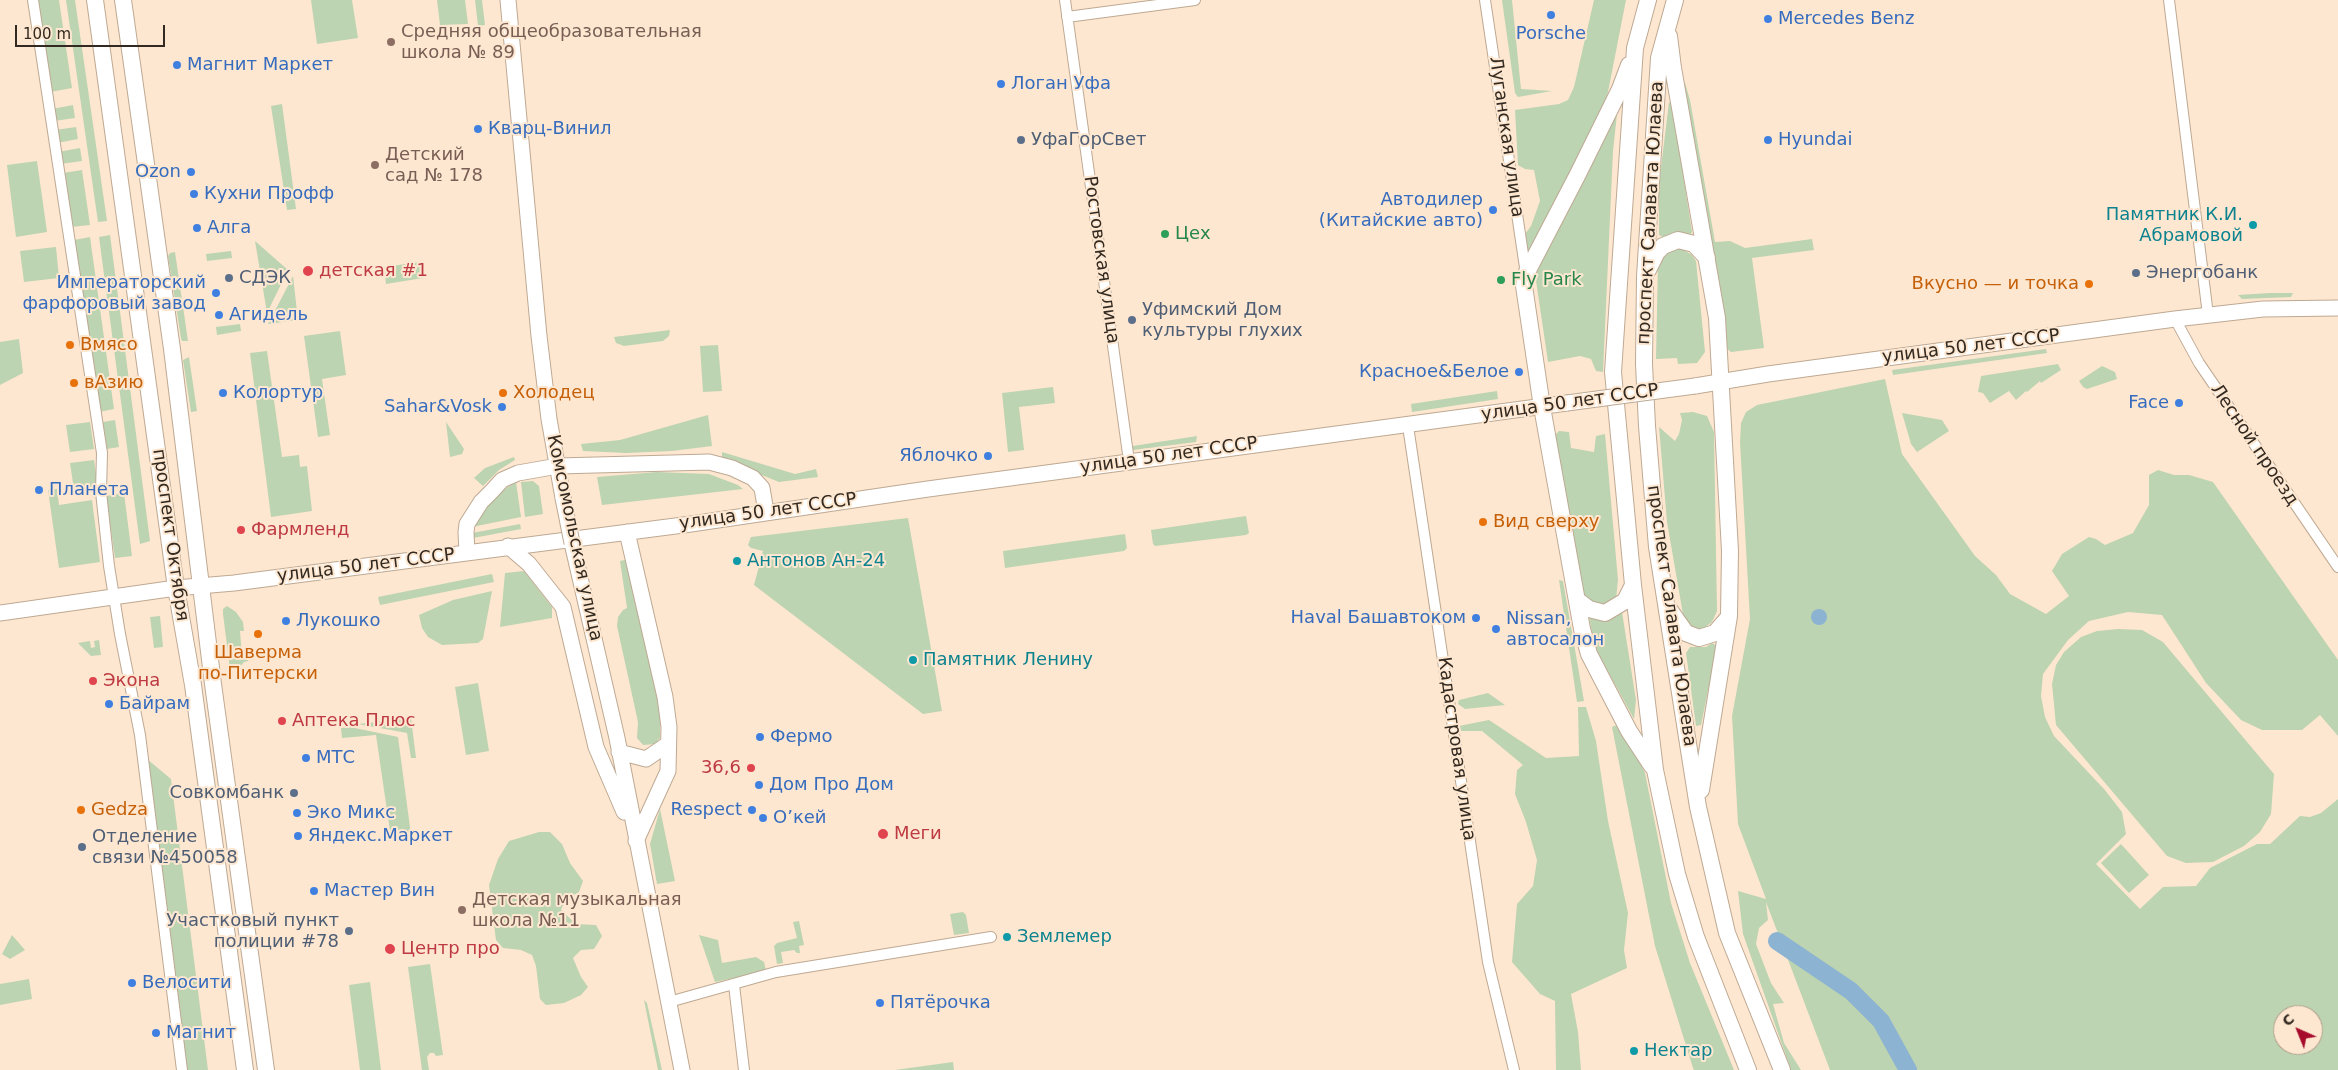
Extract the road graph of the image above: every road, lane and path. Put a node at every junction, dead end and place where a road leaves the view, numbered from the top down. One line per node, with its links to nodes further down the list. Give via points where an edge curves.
1 (33, 0): 33 (street, via 102,453 101,492)
2 (95, 0): 32 (main road, проспект Октября)
3 (123, 0): 31 (main road, проспект Октября)
4 (508, 0): 24 (main road, Комсомольская улица, via 539,336)
5 (1065, 0): 11 (street, Ростовская улица)
6 (1195, 0): 11 (street)
7 (1486, 0): 15 (street, Луганская улица)
8 (1648, 0): 13 (main road, проспект Салавата Юлаева)
9 (1675, 0): 12 (main road, проспект Салавата Юлаева)
10 (2169, 0): 18 (street)
11 (1067, 17): 23 (street, Ростовская улица)
12 (1668, 25): 14 (main road); 16 (main road, проспект Салавата Юлаева, via 1659,58 1656,88)
13 (1635, 48): 15 (main road, via 1611,108); 30 (main road, проспект Салавата Юлаева, via 1613,372)
14 (1707, 258): 16 (main road, via 1694,244 1678,240 1657,252); 20 (main road, via 1717,318)
15 (1526, 274): 21 (main road, via 1524,286)
16 (1645, 276): 35 (main road, проспект Салавата Юлаева, via 1647,426 1657,547)
17 (2338, 308): 18 (main road, улица 50 лет СССР, via 2290,308)
18 (2208, 315): 19 (main road, улица 50 лет СССР)
19 (2175, 319): 20 (main road, улица 50 лет СССР); 29 (street, Лесной проезд, via 2199,363)
20 (1722, 382): 21 (main road, улица 50 лет СССР, bridge); 37 (main road, via 1730,551)
21 (1542, 407): 22 (main road, улица 50 лет СССР); 34 (main road)
22 (1408, 426): 23 (main road, улица 50 лет СССР); 51 (street, Кадастровая улица, via 1488,962)
23 (1129, 461): 25 (main road, улица 50 лет СССР)
24 (558, 466): 25 (main road, via 709,462 753,478 762,488); 28 (main road, via 518,473 502,480 481,502 467,524); 39 (main road, Комсомольская улица, bridge)
25 (766, 512): 26 (main road, улица 50 лет СССР)
26 (627, 532): 27 (main road, улица 50 лет СССР); 38 (main road, via 665,697 670,727)
27 (508, 546): 28 (main road, улица 50 лет СССР); 42 (main road, via 529,564 563,607 596,747)
28 (467, 552): 31 (main road, улица 50 лет СССР)
29 (2338, 567)
30 (1633, 585): 34 (main road, via 1625,601 1605,613 1589,609); 40 (main road, проспект Салавата Юлаева)
31 (202, 586): 32 (main road, улица 50 лет СССР); 48 (main road, проспект Октября)
32 (176, 588): 33 (main road, улица 50 лет СССР); 47 (main road, проспект Октября, via 193,685)
33 (114, 597): 36 (main road, улица 50 лет СССР); 46 (street, via 140,735)
34 (1577, 600): 40 (main road, via 1589,654 1629,731)
35 (1666, 605): 37 (main road, via 1686,633 1699,638 1715,633); 41 (main road, проспект Салавата Юлаева)
36 (0, 613)
37 (1729, 616): 41 (main road)
38 (668, 744): 39 (main road, via 646,759); 42 (main road, via 668,771)
39 (618, 745): 42 (main road, Комсомольская улица)
40 (1655, 770): 52 (main road, проспект Салавата Юлаева, via 1677,874 1696,937)
41 (1698, 807): 53 (main road, проспект Салавата Юлаева, via 1727,933)
42 (636, 841): 45 (main road, Комсомольская улица)
43 (991, 937): 44 (street, via 776,972)
44 (734, 985): 45 (street); 50 (street)
45 (668, 1002): 49 (main road, Комсомольская улица)
46 (182, 1070)
47 (245, 1070)
48 (266, 1070)
49 (682, 1070)
50 (744, 1070)
51 (1514, 1070)
52 (1748, 1070)
53 (1782, 1070)

